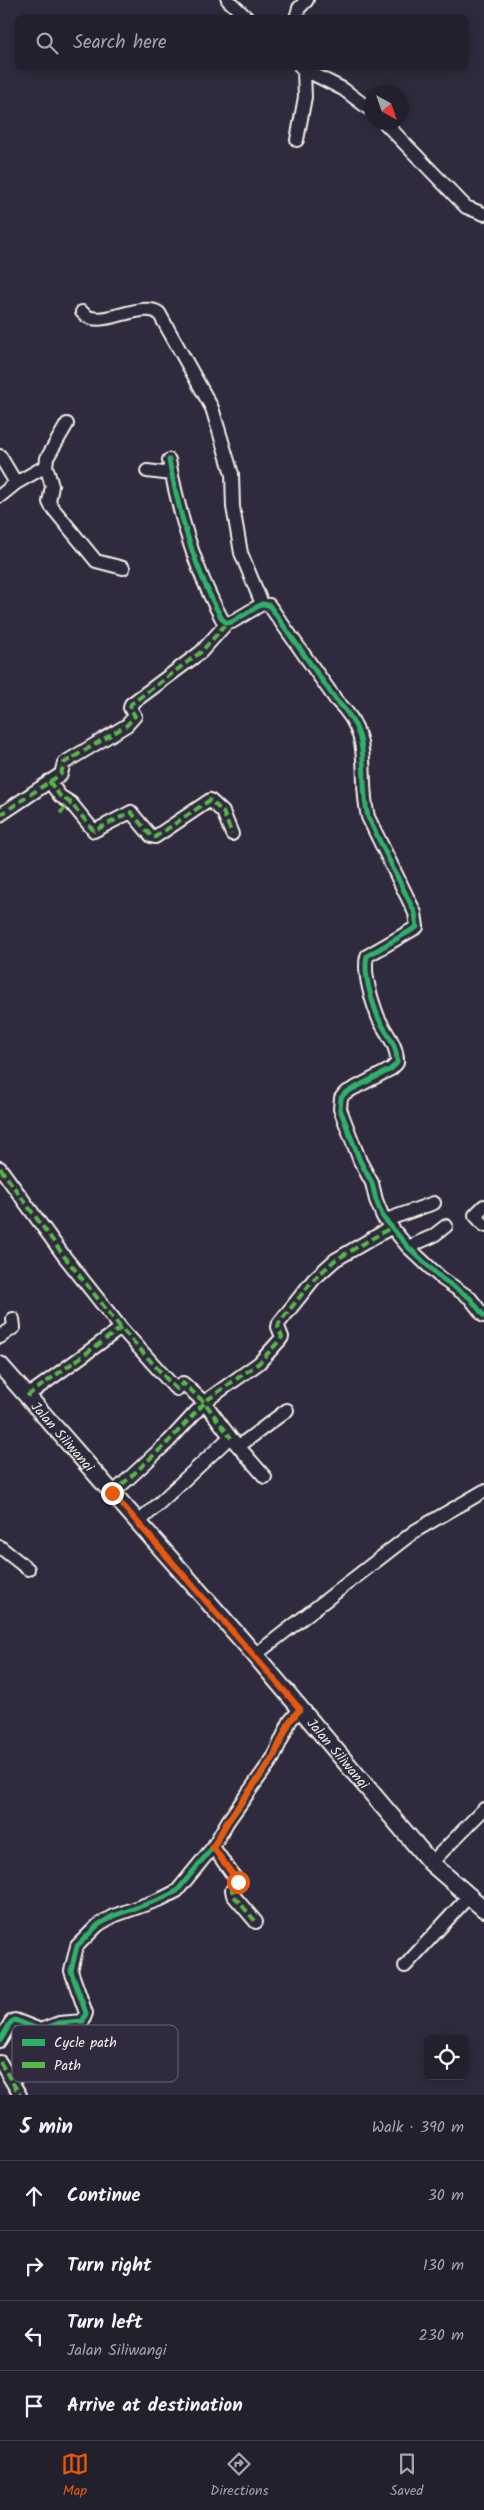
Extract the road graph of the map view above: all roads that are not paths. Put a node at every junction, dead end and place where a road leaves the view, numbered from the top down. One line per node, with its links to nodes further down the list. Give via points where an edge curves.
1 (228, 0): 3 (street)
2 (307, 0): 4 (street)
3 (244, 15)
4 (297, 15)
5 (303, 70): 9 (street, via 305,97)
6 (305, 70): 7 (street, via 343,89)
7 (364, 105)
8 (392, 130): 10 (street, via 466,207)
9 (296, 140)
10 (484, 214)
11 (82, 312): 21 (street, via 96,318 153,310 162,319 212,408 232,474 233,507 241,553)
12 (67, 424): 15 (street, via 51,450)
13 (0, 456): 18 (street)
14 (169, 460): 17 (street)
15 (46, 466): 18 (street); 20 (street, via 52,486 51,506 96,561)
16 (147, 471): 17 (street)
17 (172, 474): 22 (street, via 185,528 201,574 222,619)
18 (16, 483): 19 (street)
19 (0, 496)
20 (123, 568)
21 (262, 604): 22 (street); 31 (street, via 270,605 336,700 354,719 361,741 364,801 368,817 417,922 414,931 372,951 365,962 378,1018 397,1049 397,1063 392,1069 348,1090 340,1103 376,1200)
22 (227, 623): 23 (street, via 201,652 131,704 135,716 128,725 64,763 62,773)
23 (49, 782): 24 (street, via 60,796); 26 (street)
24 (71, 803): 25 (street); 27 (street, via 94,831 130,812 153,837 210,800 223,812)
25 (60, 813)
26 (0, 815)
27 (232, 834)
28 (0, 1168): 37 (street)
29 (434, 1203): 31 (street)
30 (484, 1206): 32 (street, via 475,1215)
31 (389, 1224): 34 (street); 41 (street, via 340,1256 314,1279 279,1323 280,1340 259,1363)
32 (484, 1225)
33 (446, 1226): 34 (street, via 433,1236)
34 (408, 1246): 35 (street, via 441,1278 478,1306)
35 (484, 1316)
36 (13, 1319): 38 (street, via 14,1327)
37 (121, 1328): 40 (street); 41 (street, via 174,1387 177,1389 184,1383)
38 (0, 1337)
39 (0, 1365): 40 (main road, Jalan Siliwangi)
40 (27, 1396): 46 (main road, Jalan Siliwangi)
41 (205, 1403): 43 (street); 46 (street)
42 (287, 1410): 43 (street)
43 (235, 1442): 44 (street); 48 (street)
44 (265, 1477)
45 (484, 1491): 51 (street, via 415,1531)
46 (112, 1493): 48 (main road, Jalan Siliwangi)
47 (484, 1499): 51 (street, via 382,1560)
48 (138, 1524): 51 (main road, Jalan Siliwangi)
49 (0, 1547): 50 (street)
50 (28, 1569)
51 (256, 1656): 52 (main road, Jalan Siliwangi)
52 (300, 1709): 54 (street, via 290,1721 273,1758); 55 (main road, Jalan Siliwangi)
53 (484, 1809): 55 (street)
54 (213, 1847): 58 (street, via 238,1882 232,1890 233,1895); 61 (street, via 177,1890 113,1916 98,1925 77,1946 71,1971 86,2013 83,2021)
55 (431, 1863): 56 (main road, Jalan Siliwangi)
56 (468, 1896): 57 (main road, Jalan Siliwangi); 59 (street)
57 (484, 1910)
58 (256, 1922)
59 (404, 1966)
60 (28, 2025): 62 (street, via 15,2020 11,2022)
61 (54, 2025)
62 (0, 2041)
63 (0, 2062): 65 (street)
64 (12, 2082): 66 (street)
65 (12, 2082)
66 (20, 2095)

